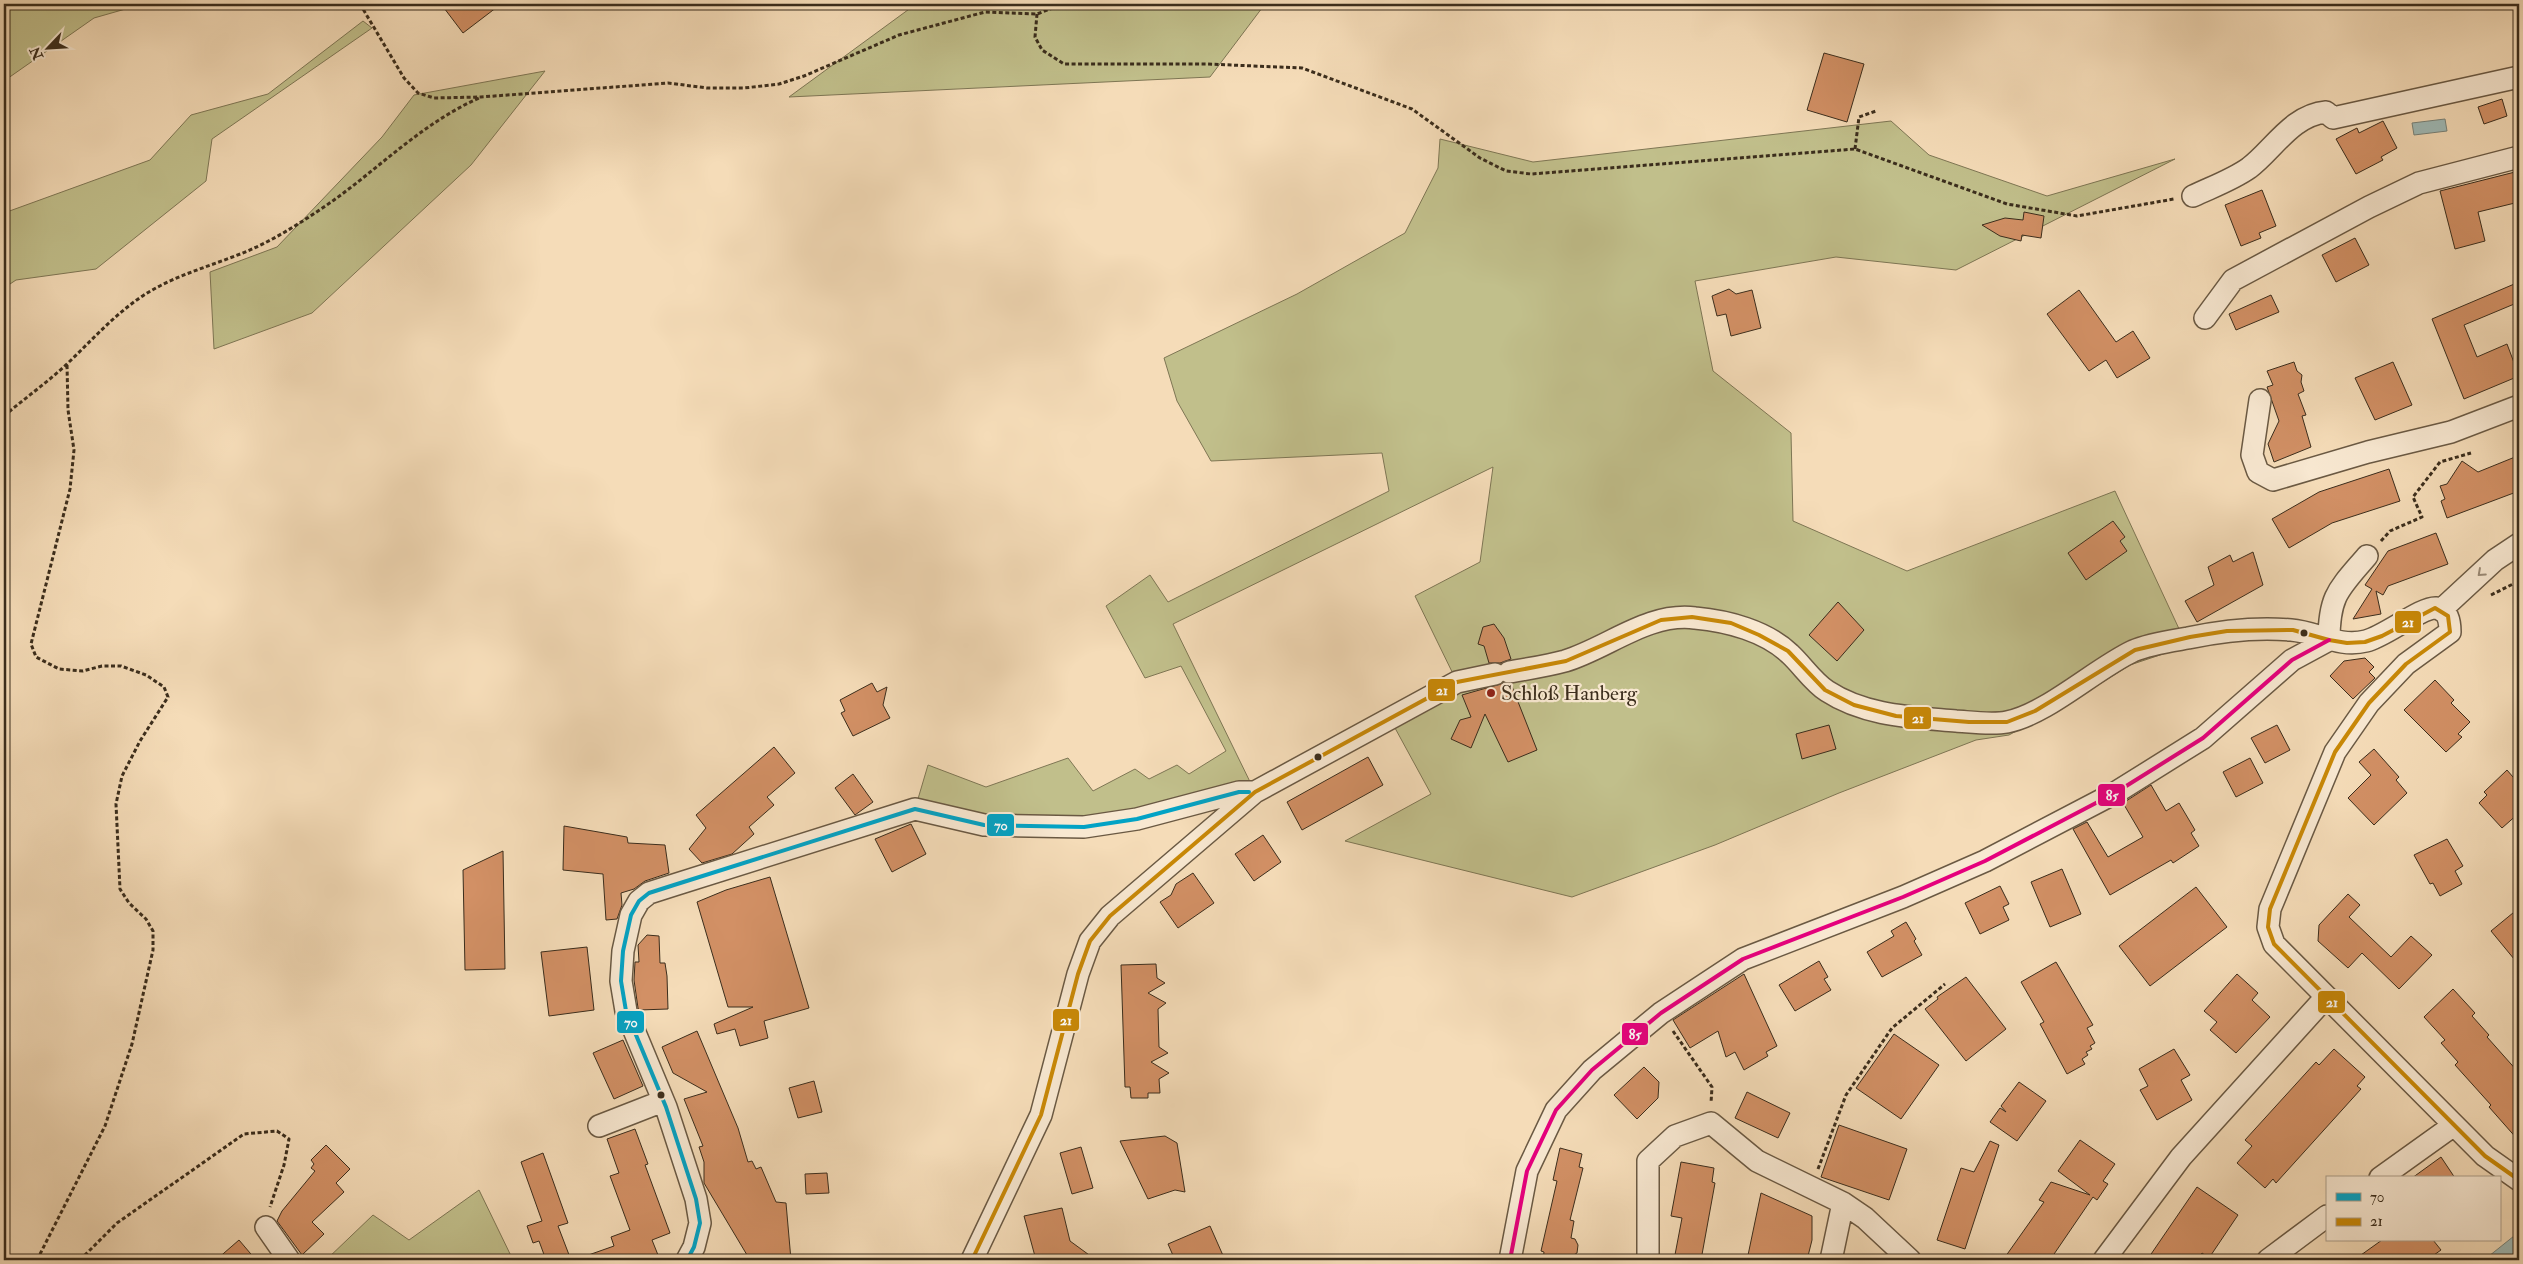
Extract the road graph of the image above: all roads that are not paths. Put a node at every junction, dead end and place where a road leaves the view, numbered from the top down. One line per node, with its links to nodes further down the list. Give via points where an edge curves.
1 (2519, 77): 3 (street, via 2333,118 2326,112 2315,112 2274,142 2251,166)
2 (2519, 158): 4 (street, via 2419,183 2369,207 2233,280)
3 (2193, 196)
4 (2205, 318)
5 (2260, 400): 6 (street, via 2252,455 2258,472 2273,480 2452,432)
6 (2519, 406)
7 (2519, 544): 9 (street, one-way to 9, via 2495,560)
8 (2367, 556): 10 (street, via 2338,590 2331,605)
9 (2441, 610): 10 (street, via 2435,608 2424,612 2365,642); 12 (street, via 2448,616 2450,632 2406,664 2369,703 2335,752 2270,909 2268,928 2274,944)
10 (2329, 640): 11 (street, via 2292,630 2227,631 2134,650 2035,711 2007,722 1969,722 1896,716 1854,705 1825,690 1788,652 1759,635 1731,623 1692,617 1661,620 1566,661 1457,682); 24 (street, via 2292,660 2203,738 2115,793 1985,861 1743,960 1661,1013 1592,1070 1556,1110 1526,1171)
11 (1255, 792): 13 (street, via 1239,792 1137,819 1084,827 984,825 915,809 649,894 639,901 631,915 623,951 621,982 626,1011); 23 (street, via 1110,916 1090,941 1068,1009 1041,1115)
12 (2325, 998): 14 (street); 28 (street, via 2181,1157)
13 (664, 1101): 15 (street); 22 (street, via 696,1199 700,1223)
14 (2454, 1125): 16 (street); 17 (street, via 2485,1156)
15 (599, 1126)
16 (2383, 1176)
17 (2519, 1180)
18 (1843, 1203): 25 (street, via 1757,1161 1710,1123 1675,1136 1648,1161); 26 (street); 27 (street, via 1865,1218)
19 (2326, 1217): 29 (street)
20 (266, 1227): 21 (street)
21 (289, 1260)
22 (687, 1260)
23 (972, 1260)
24 (1510, 1260)
25 (1648, 1260)
26 (1832, 1260)
27 (1910, 1260)
28 (2104, 1260)
29 (2268, 1260)

